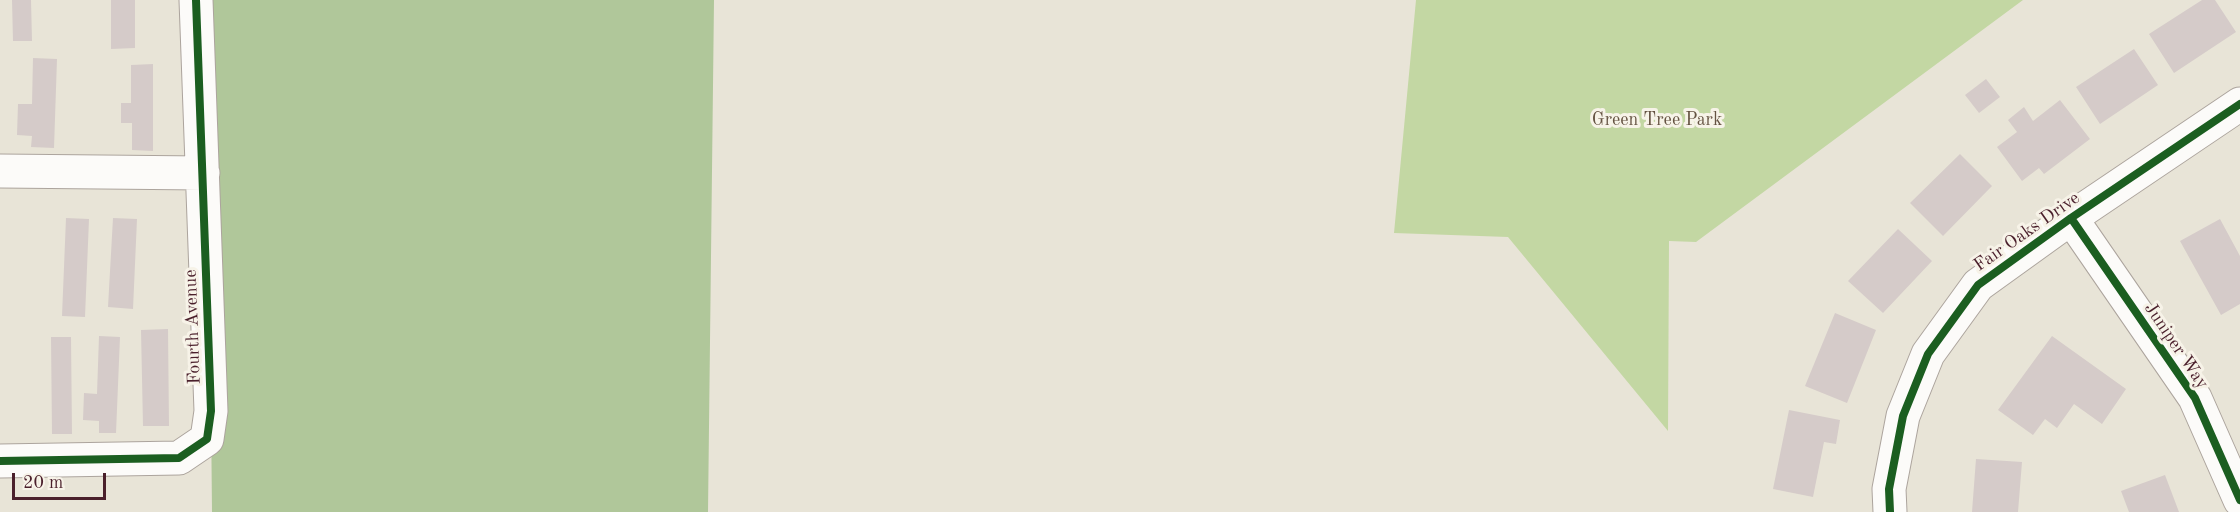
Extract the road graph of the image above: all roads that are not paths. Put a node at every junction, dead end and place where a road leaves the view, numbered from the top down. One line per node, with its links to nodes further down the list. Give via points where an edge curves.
1 (196, 0): 4 (street, Fourth Avenue)
2 (2240, 104): 5 (street, Fair Oaks Drive)
3 (0, 171): 4 (street)
4 (203, 172): 6 (street, Fourth Avenue, via 211,411 207,439 179,458)
5 (2071, 218): 7 (street, Juniper Way, via 2194,398); 8 (street, Fair Oaks Drive, via 1978,285 1928,354 1903,416 1889,489)
6 (0, 461)
7 (2240, 500)
8 (1890, 512)

